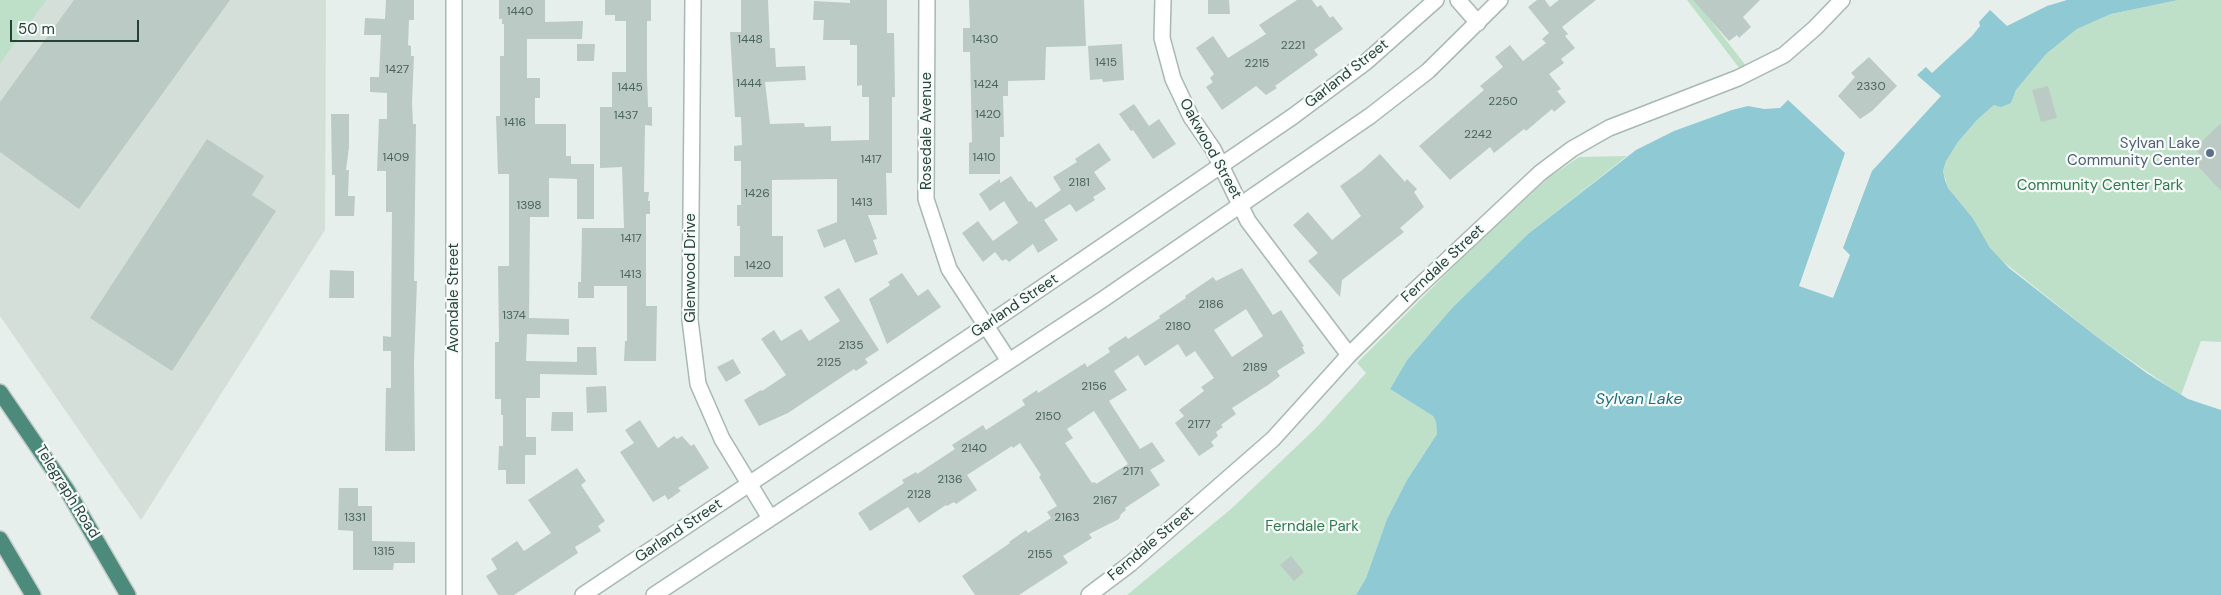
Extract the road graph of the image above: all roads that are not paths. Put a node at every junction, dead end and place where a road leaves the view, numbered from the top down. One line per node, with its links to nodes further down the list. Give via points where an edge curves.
1 (454, 0): 21 (street, Avondale Street)
2 (693, 0): 16 (street, Glenwood Drive, via 690,320 698,384 722,439)
3 (927, 0): 12 (street, Rosedale Avenue, via 926,199 949,269)
4 (1163, 0): 10 (street, Oakwood Street, via 1162,38 1173,79 1191,117)
5 (1436, 0): 10 (street, Garland Street, via 1340,83)
6 (1458, 0): 9 (street)
7 (1500, 0): 9 (street)
8 (1842, 0): 13 (street, Ferndale Street, via 1784,55 1609,128 1572,149 1540,173)
9 (1478, 23): 11 (street, via 1408,88)
10 (1222, 166): 11 (street, Oakwood Street); 12 (street, Garland Street)
11 (1241, 205): 13 (street, Oakwood Street, via 1248,222); 14 (street)
12 (987, 325): 14 (street, Rosedale Avenue); 16 (street, Garland Street)
13 (1349, 355): 24 (street, Ferndale Street, via 1274,440 1130,564)
14 (1009, 360): 17 (street)
15 (0, 392): 20 (highway, Telegraph Road, via 67,490)
16 (750, 483): 17 (street, Glenwood Drive); 22 (street, Garland Street)
17 (770, 518): 23 (street)
18 (0, 539): 19 (highway)
19 (33, 595)
20 (128, 595)
21 (454, 595)
22 (583, 595)
23 (654, 595)
24 (1089, 595)

